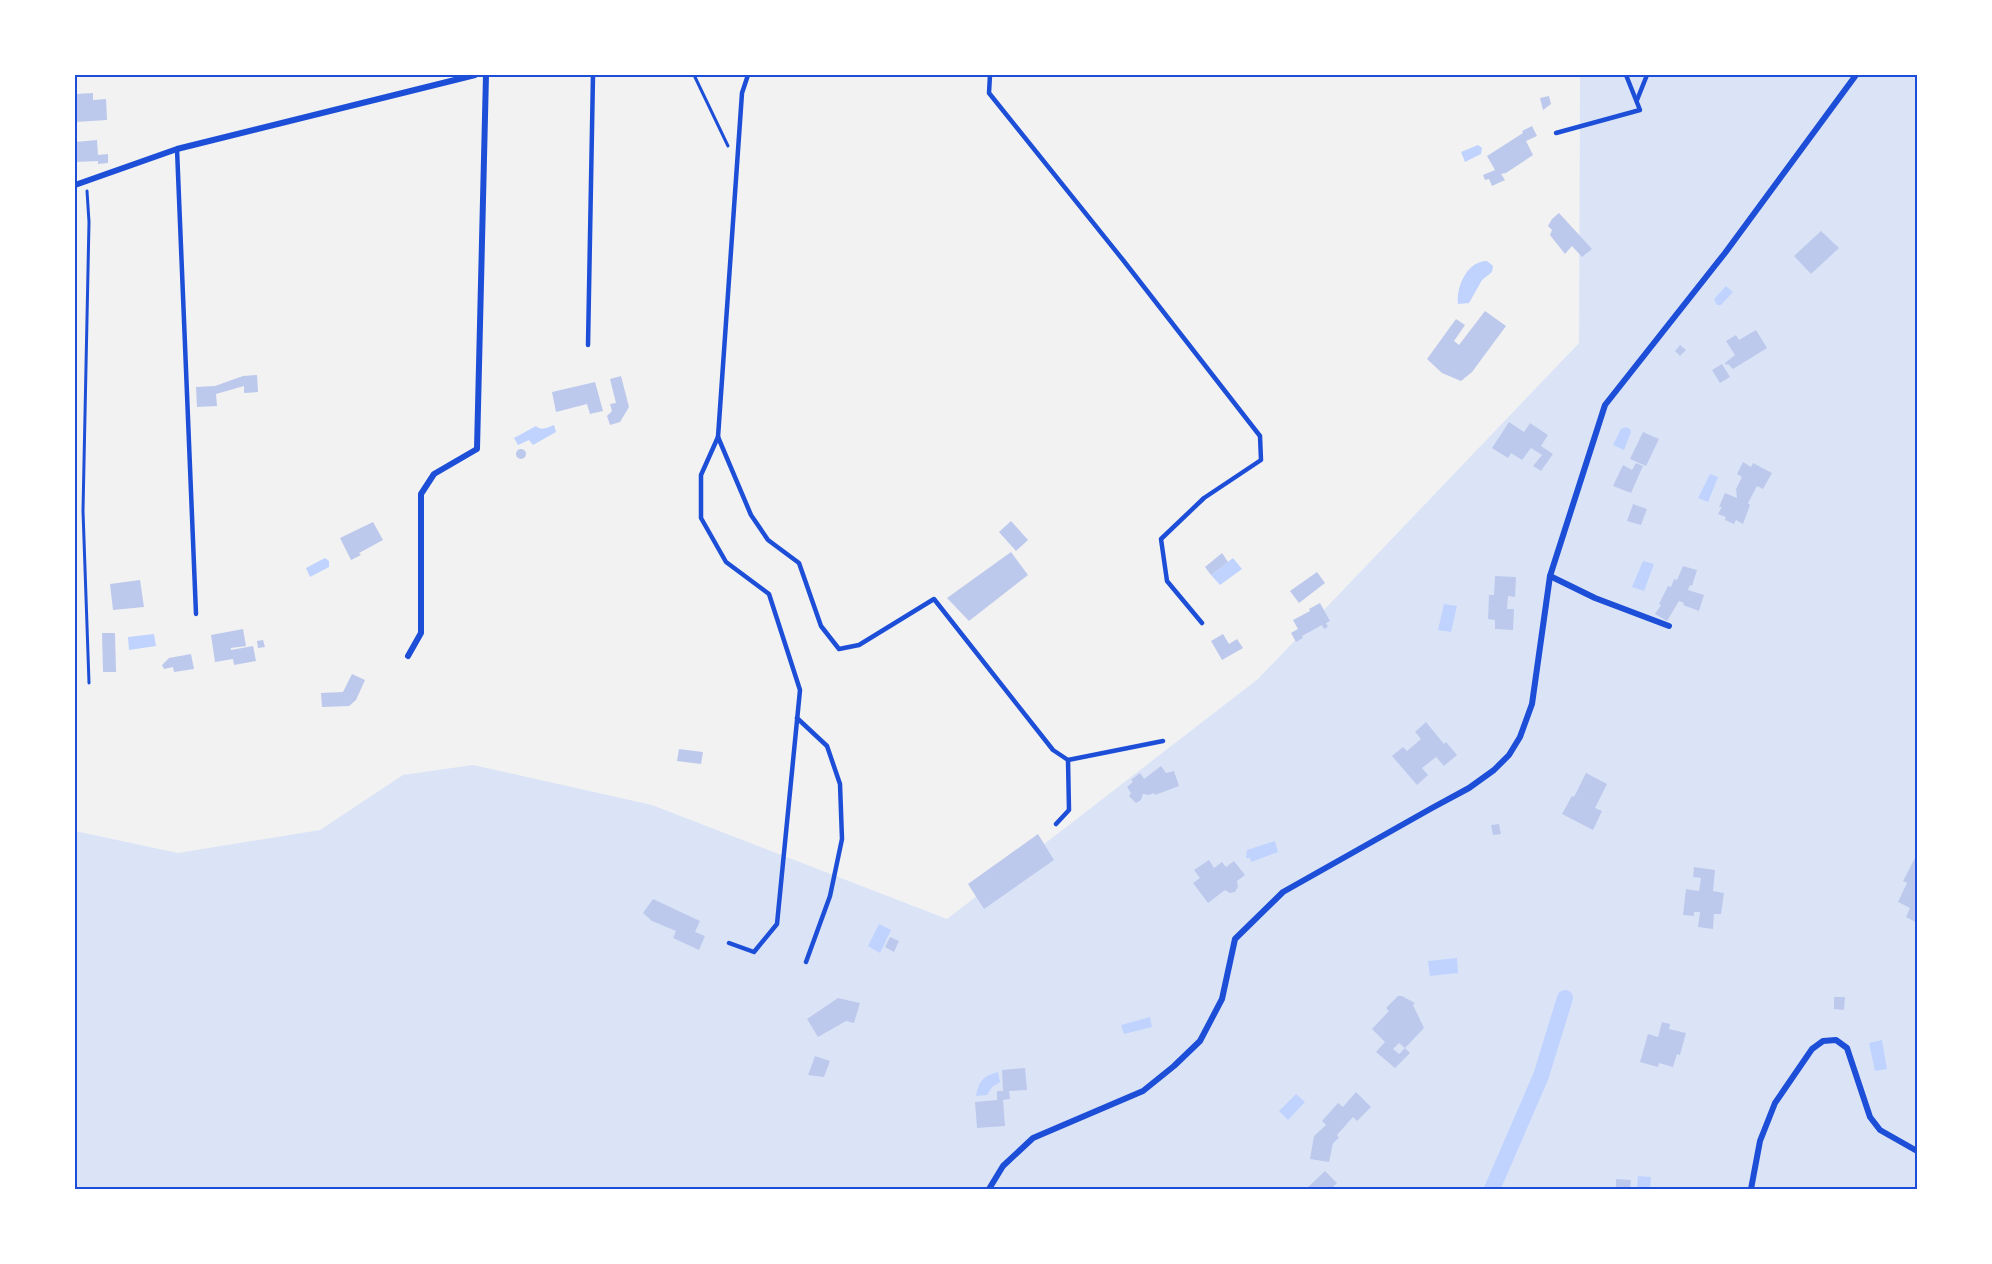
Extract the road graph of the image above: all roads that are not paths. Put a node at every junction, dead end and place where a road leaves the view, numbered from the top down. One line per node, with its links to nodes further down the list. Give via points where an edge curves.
1 (475, 75): 11 (street)
2 (486, 75): 19 (street, via 477,449 434,474 421,494 421,633)
3 (593, 75): 13 (lane)
4 (748, 75): 14 (lane, via 742,93 736,164)
5 (990, 75): 17 (lane, via 989,93 1260,436 1261,460 1204,498 1161,539 1167,581)
6 (1626, 75): 9 (lane)
7 (1647, 75): 9 (lane)
8 (1856, 75): 15 (street, via 1725,253 1605,405)
9 (1636, 100): 10 (lane, via 1640,110)
10 (1556, 133)
11 (177, 149): 12 (street); 16 (lane)
12 (75, 185)
13 (588, 345)
14 (718, 437): 20 (lane, via 701,475 701,518 726,562 769,594 800,690); 22 (lane, via 751,515 768,540 799,563 821,627 838,649 859,645 934,599 1053,750)
15 (1550, 576): 18 (street); 27 (street, via 1532,704 1509,755 1469,788 1283,892 1235,939 1222,999 1200,1041 1143,1092 1034,1138 1003,1166)
16 (196, 614)
17 (1203, 623)
18 (1669, 626)
19 (408, 656)
20 (797, 718): 24 (lane, via 777,924 754,952); 25 (lane, via 827,746 840,784 842,838 830,896)
21 (1163, 741): 22 (lane)
22 (1068, 759): 23 (lane, via 1069,810)
23 (1056, 824)
24 (729, 943)
25 (806, 962)
26 (1917, 1151): 28 (street, via 1880,1130 1870,1117 1847,1048 1836,1040 1823,1041 1812,1049 1775,1103 1761,1141)
27 (989, 1189)
28 (1751, 1189)

